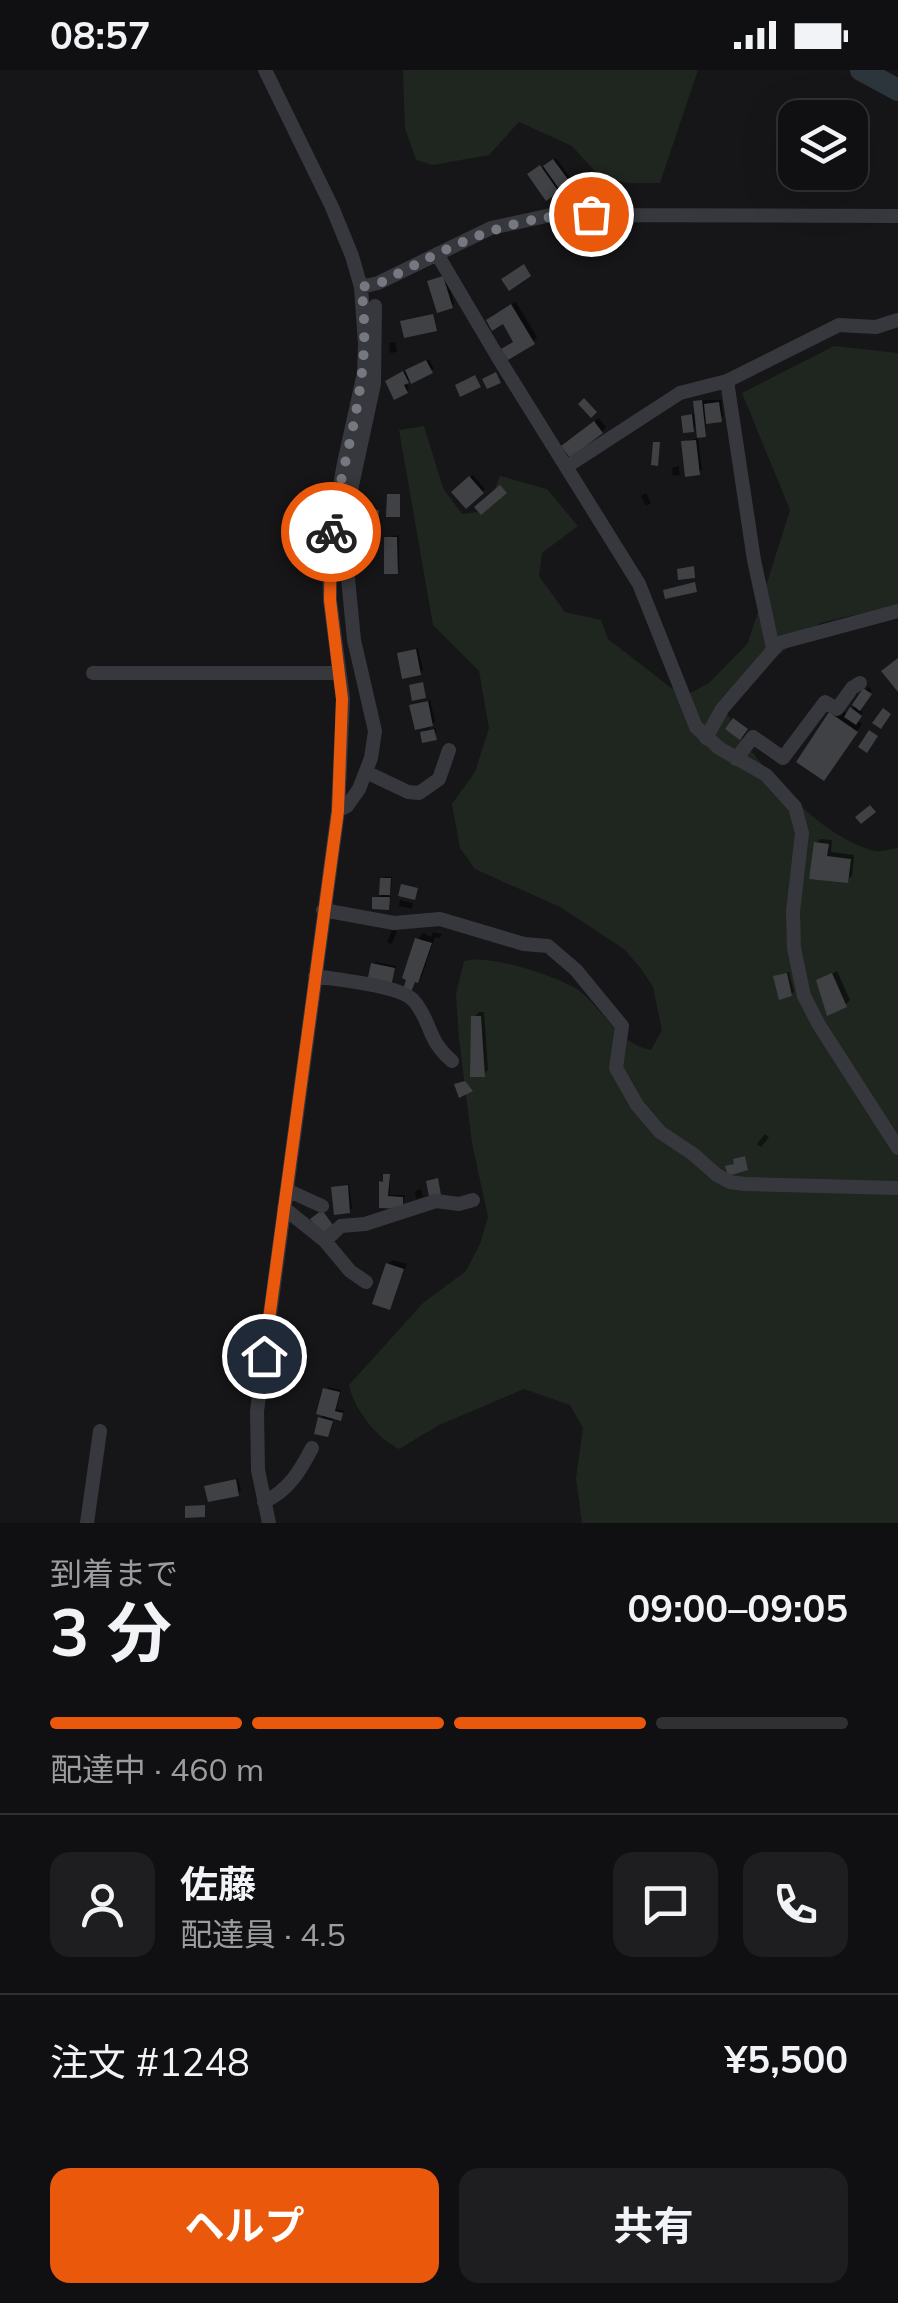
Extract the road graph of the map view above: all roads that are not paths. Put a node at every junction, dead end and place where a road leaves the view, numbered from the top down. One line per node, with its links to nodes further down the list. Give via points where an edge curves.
1 (265, 70): 4 (street, via 332,207)
2 (898, 216): 3 (street, via 551,215 492,228)
3 (437, 254): 4 (street); 8 (street)
4 (361, 287): 11 (street, via 364,372 330,548)
5 (375, 306): 17 (street, via 374,384 342,527 354,640 375,732)
6 (898, 320): 7 (street, via 876,327 840,324)
7 (727, 381): 8 (street, via 680,394); 10 (street)
8 (566, 467): 14 (street, via 640,584)
9 (898, 611): 10 (street)
10 (772, 648): 14 (street)
11 (339, 672): 12 (street); 18 (street)
12 (92, 673)
13 (860, 683): 16 (street, via 837,709 825,702 783,758 752,737)
14 (706, 738): 16 (street)
15 (450, 750): 17 (street, via 438,779 420,793)
16 (736, 758): 22 (street, via 766,775 800,817 794,948 804,996)
17 (366, 772): 18 (street, via 354,798)
18 (338, 811): 19 (street)
19 (324, 910): 20 (street); 23 (street, via 394,923 440,920 555,950 622,1026 616,1068 636,1105 660,1132 730,1182)
20 (315, 976): 21 (street, via 406,994); 24 (street)
21 (452, 1061)
22 (898, 1148)
23 (898, 1188)
24 (287, 1190): 26 (street); 27 (street)
25 (473, 1200): 28 (street, via 436,1201 341,1226)
26 (322, 1206)
27 (284, 1208): 28 (street); 32 (street, via 257,1411)
28 (325, 1241): 29 (street)
29 (366, 1282)
30 (100, 1431): 33 (street)
31 (312, 1448): 32 (street, via 292,1481)
32 (264, 1502): 34 (street)
33 (87, 1523)
34 (269, 1523)

